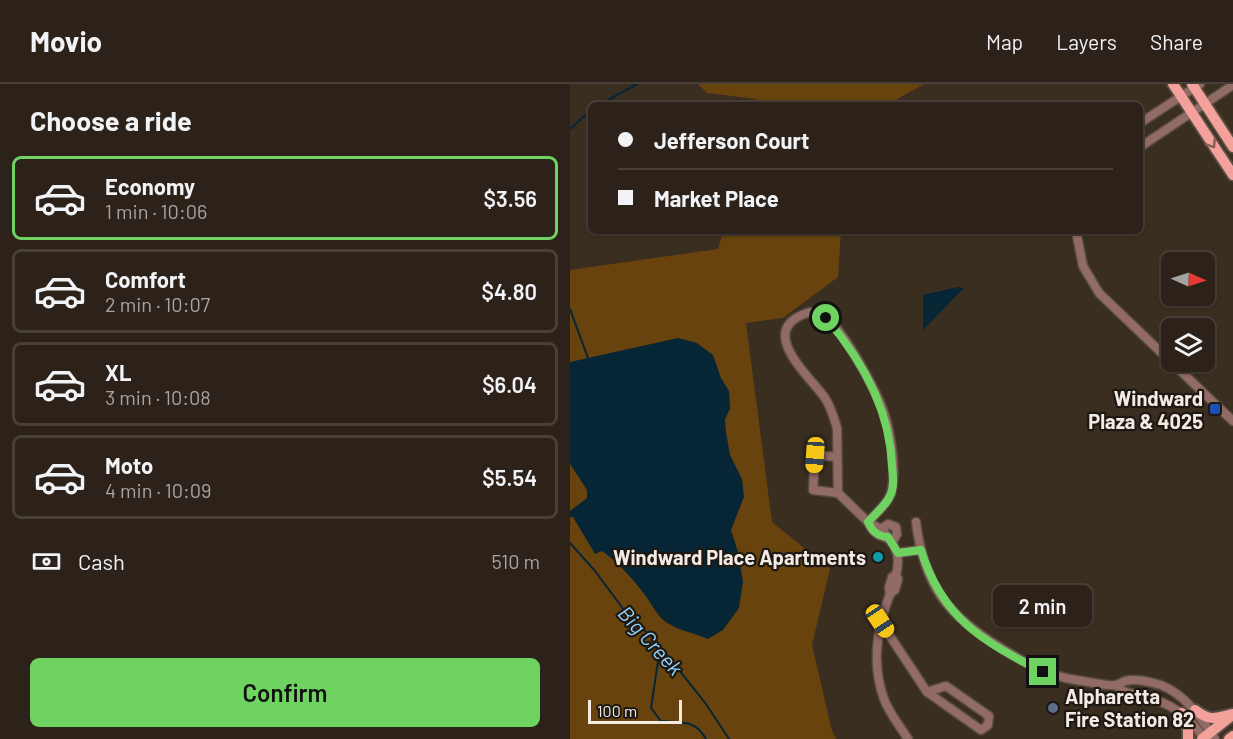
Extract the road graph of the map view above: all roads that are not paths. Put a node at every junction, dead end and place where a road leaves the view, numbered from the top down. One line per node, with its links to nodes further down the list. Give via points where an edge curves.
1 (1173, 84): 4 (main road)
2 (1195, 85): 4 (street); 5 (main road)
3 (1233, 85): 5 (street)
4 (1181, 96): 6 (main road); 7 (street)
5 (1205, 104): 6 (street); 9 (main road)
6 (1192, 113): 8 (street); 10 (main road, one-way to 10)
7 (1143, 121)
8 (1143, 145)
9 (1233, 147)
10 (1233, 175)
11 (1077, 234): 12 (street, via 1083,266 1099,293)
12 (1233, 421)
13 (837, 457): 14 (street); 14 (street, via 815,455 813,489); 15 (street, via 837,428 828,403 794,362 786,343 789,325 810,312 826,318 842,336 877,396 887,422 892,489 890,497)
14 (838, 492): 15 (street)
15 (868, 522): 17 (street)
16 (916, 522): 19 (street)
17 (878, 531): 18 (street); 18 (street, via 888,524 896,527 897,534)
18 (890, 540): 20 (street)
19 (921, 550): 20 (street); 22 (street, via 940,596 966,625 984,638 1043,672)
20 (898, 553): 21 (street, via 898,579)
21 (880, 621): 23 (street); 29 (street, via 877,676 884,701)
22 (1116, 685): 24 (street, via 1131,680 1162,686); 25 (street, via 1125,693 1166,703)
23 (927, 692): 23 (street, via 981,730 988,725 989,716 946,686)
24 (1195, 710): 26 (main road, via 1211,719); 28 (street)
25 (1182, 713): 28 (street); 30 (main road)
26 (1233, 714): 28 (main road)
27 (1233, 736): 31 (main road)
28 (1207, 738)
29 (908, 739)
30 (1188, 739)
31 (1229, 739)

